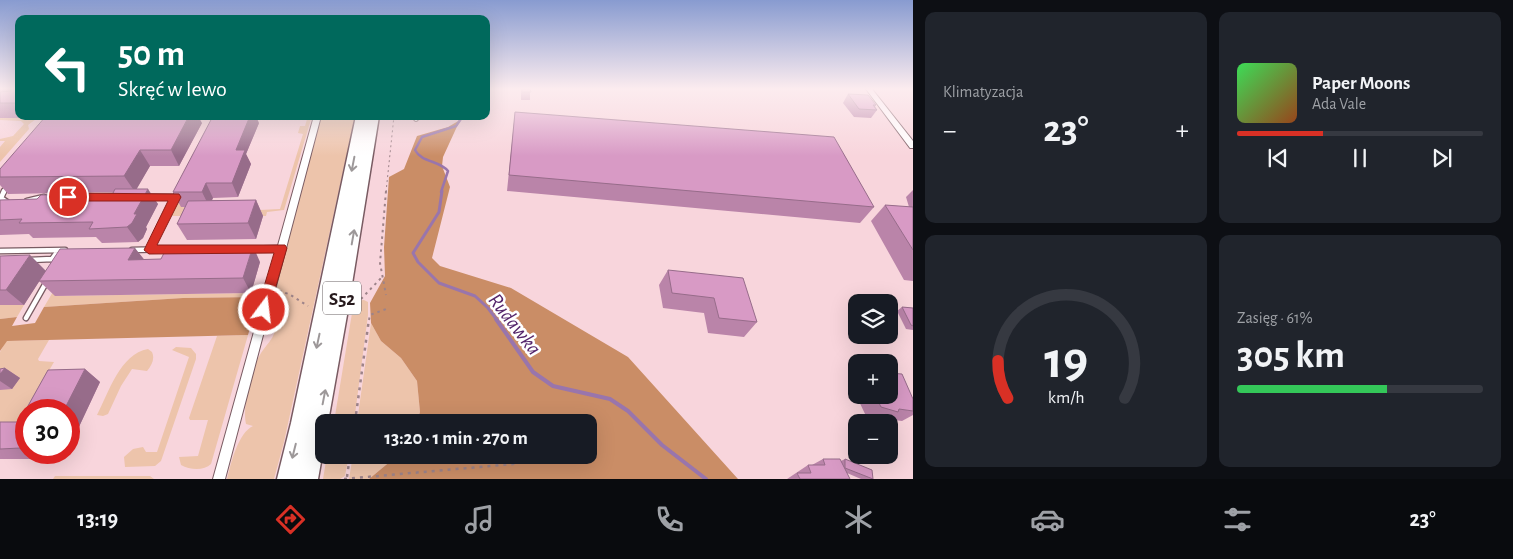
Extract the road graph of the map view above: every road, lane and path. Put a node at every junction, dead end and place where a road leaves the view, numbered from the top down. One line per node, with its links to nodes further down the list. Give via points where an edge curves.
1 (886, 111): 6 (street)
2 (317, 120): 14 (street)
3 (361, 120): 38 (highway, S52, one-way to 38)
4 (372, 120): 39 (highway, S52, one-way to 4)
5 (394, 120): 26 (path, via 380,245)
6 (913, 146)
7 (8, 181): 12 (lane, via 1,198 5,202)
8 (180, 188): 11 (lane)
9 (49, 197): 13 (lane)
10 (148, 197): 11 (lane)
11 (175, 197): 20 (lane)
12 (15, 202)
13 (24, 202)
14 (281, 248): 16 (lane); 27 (street)
15 (178, 249): 20 (lane)
16 (246, 249)
17 (58, 250): 18 (lane); 21 (lane); 23 (lane)
18 (67, 250)
19 (122, 250): 20 (lane)
20 (149, 250)
21 (0, 251)
22 (26, 260): 23 (lane)
23 (52, 260): 24 (lane, via 55,261)
24 (54, 268)
25 (49, 276): 32 (lane)
26 (383, 276): 28 (path); 29 (path)
27 (269, 291): 30 (path, via 285,292); 37 (street)
28 (386, 295)
29 (361, 299)
30 (308, 306)
31 (386, 310): 33 (path, via 370,316)
32 (26, 318)
33 (356, 414)
34 (348, 464): 36 (path)
35 (513, 464): 36 (path)
36 (346, 478)
37 (219, 479)
38 (288, 479)
39 (307, 479)

